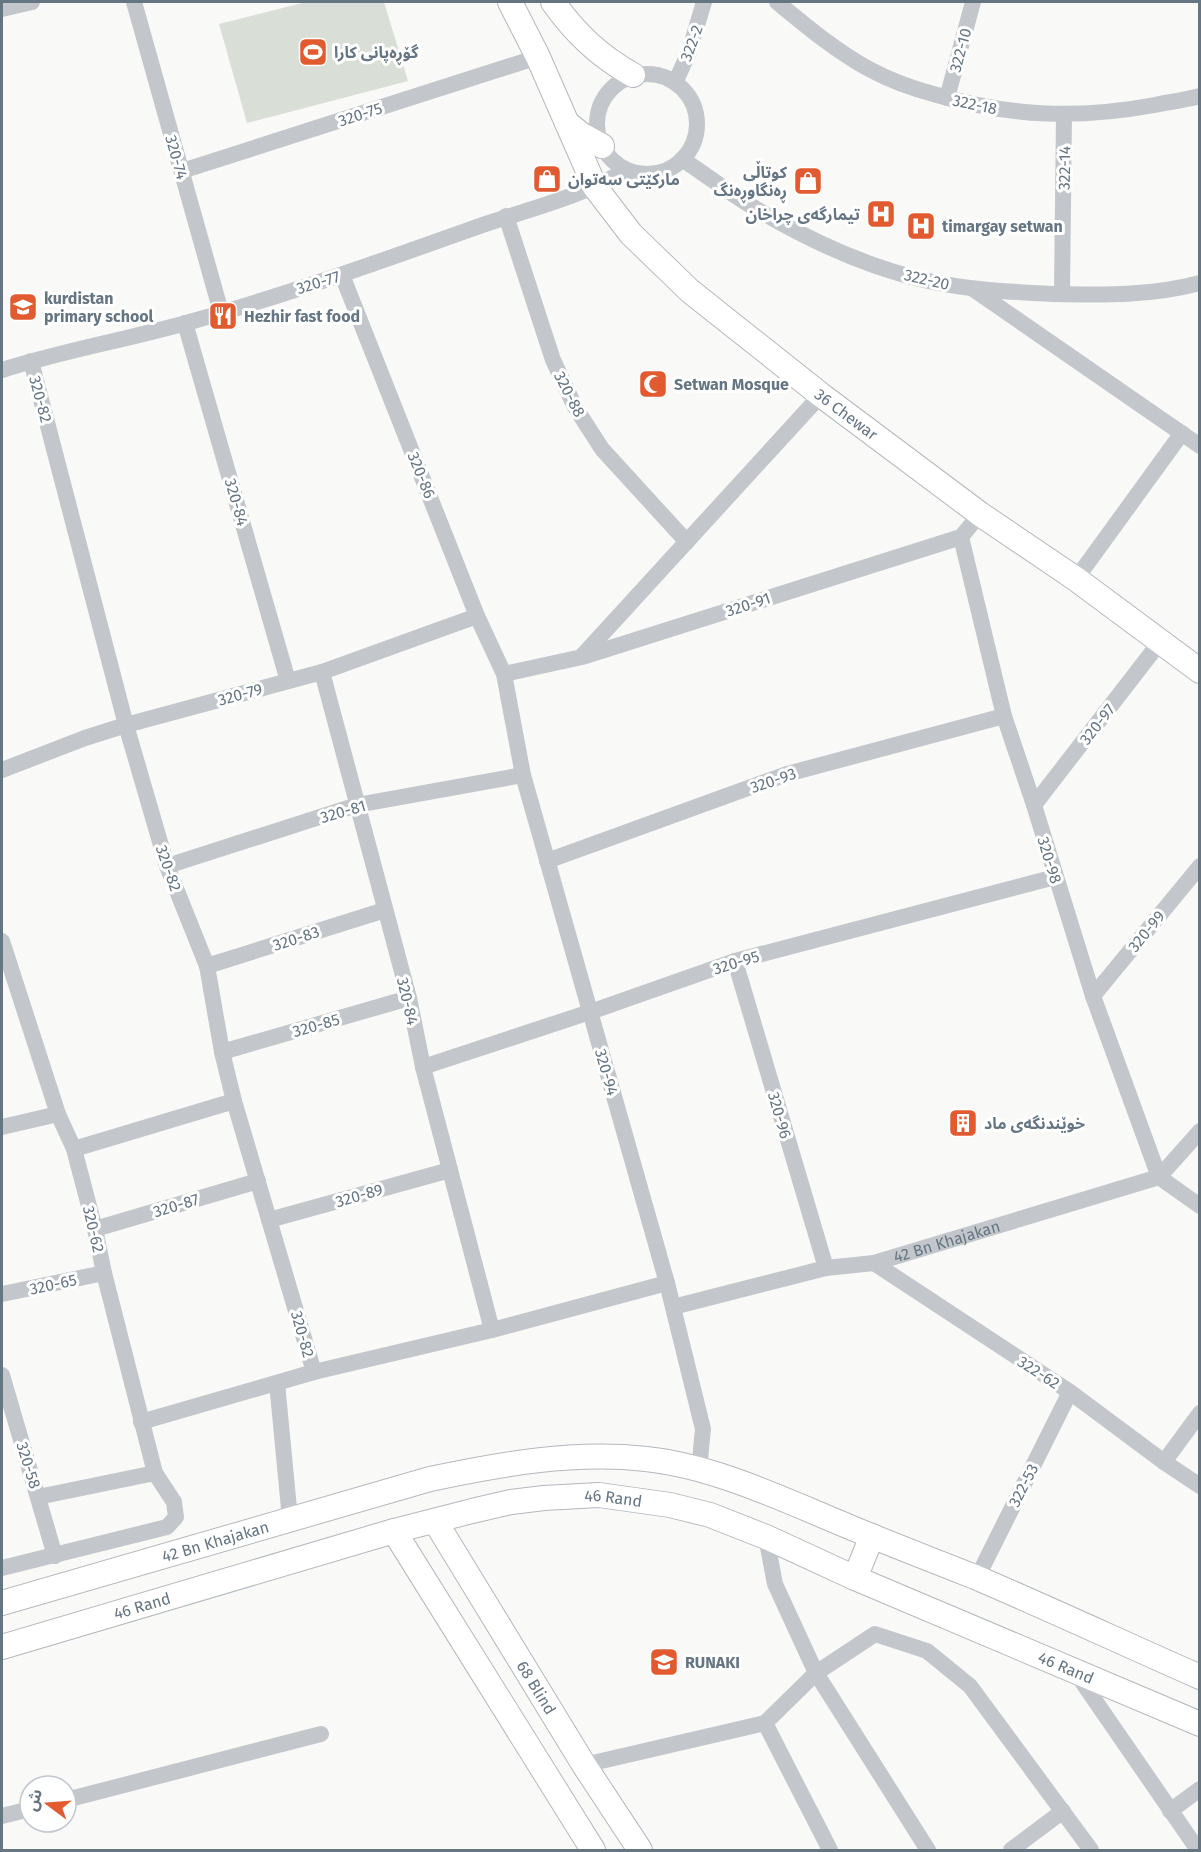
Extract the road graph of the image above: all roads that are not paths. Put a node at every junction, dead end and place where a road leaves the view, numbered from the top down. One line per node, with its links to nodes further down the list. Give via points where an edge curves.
1 (32, 2): 8 (street)
2 (134, 2): 19 (street, 320-74)
3 (510, 2): 9 (main road, 36 Chewar)
4 (553, 2): 10 (main road, via 587,43)
5 (704, 2): 11 (street, 322-2)
6 (777, 2): 13 (street, 322-18, via 868,69 904,86)
7 (973, 2): 13 (street, 322-10)
8 (2, 9)
9 (538, 57): 15 (main road, 36 Chewar); 19 (street, 320-75)
10 (633, 75): 11 (street, via 647,73); 16 (street, via 617,83 598,112)
11 (675, 83): 17 (street, via 693,105 696,119 696,134)
12 (1200, 96): 14 (street, 322-18, via 1137,108)
13 (948, 98): 14 (street, 322-18, via 997,110)
14 (1064, 114): 25 (street, 322-14)
15 (566, 121): 16 (main road); 20 (main road, 36 Chewar)
16 (602, 146): 18 (street)
17 (682, 159): 18 (street, via 656,173); 24 (street, 322-20, via 764,214 830,248 914,277)
18 (626, 170): 20 (street, 320-77)
19 (182, 171): 26 (street, 320-74)
20 (595, 187): 21 (street, 320-77); 30 (main road, 36 Chewar, via 631,234 690,291)
21 (506, 216): 22 (street, 320-77); 35 (street, 320-88, via 553,360 575,407 602,449)
22 (342, 275): 26 (street, 320-77); 37 (street, 320-86)
23 (1200, 283): 25 (street, 322-20, via 1131,294)
24 (972, 288): 25 (street, 322-20); 31 (street)
25 (1062, 294)
26 (221, 312): 27 (street, 320-77)
27 (185, 323): 28 (street, 320-77); 43 (street, 320-84)
28 (32, 361): 29 (street, 320-77); 45 (street, 320-82)
29 (2, 370)
30 (821, 394): 33 (main road, 36 Chewar); 35 (street)
31 (1182, 433): 32 (street); 36 (street)
32 (1200, 446)
33 (980, 514): 34 (street); 36 (main road, 36 Chewar)
34 (961, 537): 39 (street, 320-91); 44 (street, 320-98)
35 (687, 542): 39 (street)
36 (1076, 579): 38 (main road, 36 Chewar)
37 (477, 616): 41 (street, 320-79); 42 (street, 320-86)
38 (1160, 642): 40 (main road, 36 Chewar); 49 (street, 320-97)
39 (582, 657): 42 (street, 320-91)
40 (1200, 670)
41 (322, 672): 43 (street, 320-79); 48 (street, 320-84)
42 (504, 674): 47 (street, 320-94)
43 (288, 681): 45 (street, 320-79)
44 (1004, 716): 49 (street, 320-98); 50 (street, 320-93, via 787,774)
45 (126, 725): 46 (street, 320-79); 51 (street, 320-82)
46 (2, 770)
47 (524, 775): 48 (street, 320-81); 50 (street, 320-94)
48 (357, 805): 51 (street, 320-81); 54 (street, 320-84)
49 (1034, 805): 53 (street, 320-98)
50 (547, 861): 60 (street, 320-94)
51 (167, 866): 57 (street, 320-82)
52 (1200, 866): 58 (street, 320-99)
53 (1055, 877): 56 (street, 320-95); 58 (street, 320-98)
54 (385, 910): 57 (street, 320-83); 59 (street, 320-84)
55 (2, 945): 64 (street, 320-62)
56 (735, 961): 60 (street, 320-95); 75 (street, 320-96)
57 (207, 966): 61 (street, 320-82)
58 (1093, 996): 69 (street, 320-98)
59 (409, 998): 61 (street, 320-85); 62 (street, 320-84)
60 (590, 1012): 62 (street, 320-95); 77 (street, 320-94)
61 (222, 1052): 63 (street, 320-82)
62 (423, 1067): 68 (street, 320-84)
63 (234, 1101): 67 (street); 70 (street, 320-82)
64 (58, 1114): 65 (street); 67 (street, 320-62)
65 (2, 1127)
66 (1200, 1131): 69 (street)
67 (74, 1149): 73 (street, 320-62)
68 (450, 1170): 72 (street, 320-89); 80 (street, 320-84)
69 (1159, 1177): 71 (street); 74 (street, 42 Bn Khajakan)
70 (258, 1180): 72 (street, 320-82); 73 (street, 320-87)
71 (1200, 1206)
72 (269, 1220): 81 (street, 320-82)
73 (94, 1229): 76 (street, 320-62)
74 (874, 1263): 75 (street, 42 Bn Khajakan); 84 (street, 322-62)
75 (826, 1268): 79 (street, 42 Bn Khajakan)
76 (104, 1273): 78 (street, 320-65); 86 (street, 320-62)
77 (667, 1283): 79 (street, 320-94); 80 (street)
78 (2, 1294)
79 (673, 1307): 88 (street, 320-94, via 703,1429)
80 (492, 1330): 81 (street)
81 (314, 1372): 83 (street)
82 (2, 1375): 91 (street, 320-58)
83 (277, 1383): 86 (street); 92 (street)
84 (1070, 1392): 87 (street, 322-62); 100 (street, 322-53)
85 (1200, 1413): 87 (street)
86 (141, 1422): 89 (street, 320-62)
87 (1164, 1462): 90 (street, 322-62)
88 (699, 1470): 92 (main road, 42 Bn Khajakan, via 649,1459 610,1456 521,1462 430,1479); 95 (main road)
89 (155, 1473): 91 (street); 97 (street, 320-62, via 174,1503 176,1517 167,1527)
90 (1200, 1486)
91 (38, 1497): 97 (street, 320-58)
92 (290, 1519): 101 (main road, 42 Bn Khajakan)
93 (435, 1521): 94 (main road, 46 Rand); 96 (main road, 46 Rand, via 511,1502 599,1495 710,1515); 109 (main road, 68 Blind)
94 (394, 1531): 102 (main road, 46 Rand); 116 (main road)
95 (872, 1536): 99 (main road); 100 (main road)
96 (766, 1537): 99 (main road, 46 Rand); 103 (street, via 775,1584)
97 (55, 1556): 98 (street)
98 (2, 1568)
99 (855, 1578): 104 (main road, 46 Rand)
100 (977, 1578): 105 (main road)
101 (2, 1604)
102 (2, 1647)
103 (816, 1673): 106 (street); 112 (street, via 875,1634 927,1651 970,1686); 119 (street)
104 (1076, 1673): 107 (main road, 46 Rand); 113 (street)
105 (1200, 1677)
106 (765, 1724): 109 (street); 118 (street)
107 (1200, 1724)
108 (321, 1734): 111 (street)
109 (584, 1765): 117 (main road, 68 Blind)
110 (1200, 1789): 113 (street)
111 (78, 1797)
112 (1062, 1811): 120 (street); 121 (street)
113 (1170, 1811): 122 (street)
114 (18, 1812): 115 (street)
115 (2, 1816)
116 (593, 1851)
117 (640, 1851)
118 (830, 1851)
119 (928, 1851)
120 (1011, 1851)
121 (1091, 1851)
122 (1198, 1851)

